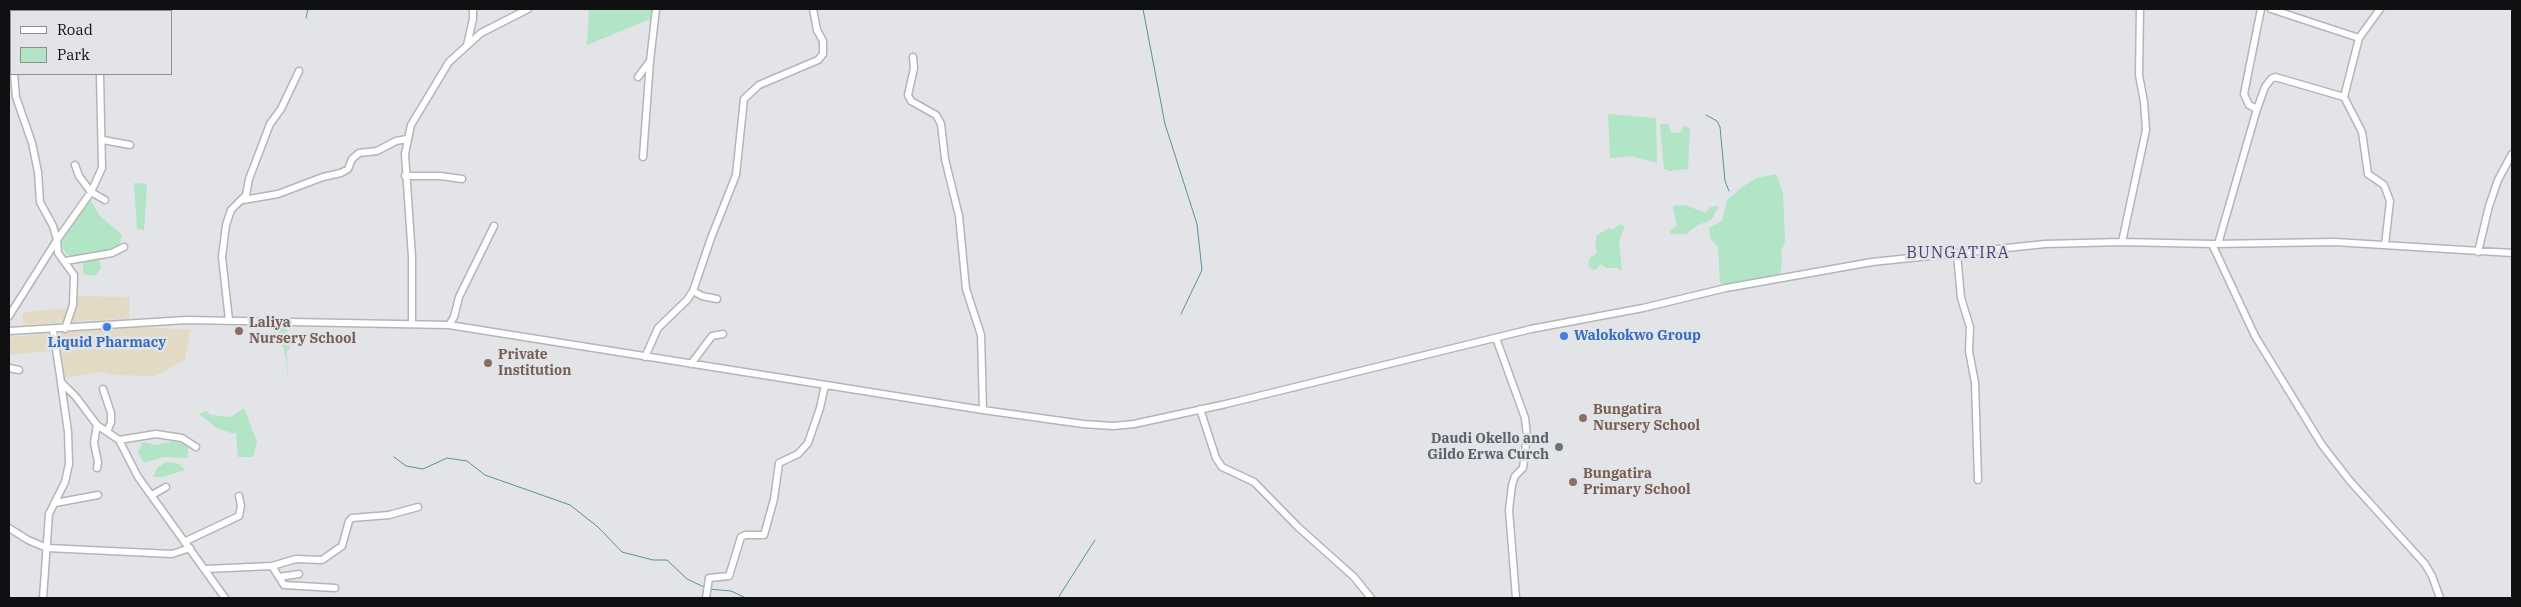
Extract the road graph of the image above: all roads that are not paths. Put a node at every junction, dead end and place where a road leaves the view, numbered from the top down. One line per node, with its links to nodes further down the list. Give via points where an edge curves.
1 (473, 9): 10 (street)
2 (528, 9): 10 (street, via 482,33)
3 (656, 9): 12 (street)
4 (812, 9): 40 (street, via 823,41 823,54 818,60 759,85 744,99 736,175)
5 (2140, 9): 32 (street, via 2139,75 2146,130)
6 (2261, 9): 18 (street, via 2244,94 2249,105)
7 (2271, 9): 9 (street)
8 (2380, 9): 9 (street)
9 (2359, 38): 17 (street)
10 (467, 45): 19 (street, via 449,62 436,82 416,115)
11 (913, 57): 61 (street, via 908,95 911,101 936,116 941,124 945,159 959,216 965,284 982,335)
12 (650, 60): 16 (street); 23 (street)
13 (299, 71): 29 (street, via 270,124)
14 (14, 75): 31 (street, via 15,92 38,172 40,202)
15 (100, 75): 20 (street)
16 (638, 77)
17 (2344, 97): 18 (street, via 2275,77 2265,87); 34 (street, via 2362,132 2365,169 2384,185 2390,201)
18 (2257, 109): 33 (street)
19 (407, 139): 25 (street); 29 (street, via 378,151 359,153 348,169 341,173 323,176 278,194)
20 (103, 140): 21 (street); 27 (street, via 102,168)
21 (130, 145)
22 (2512, 154): 36 (street, via 2492,197)
23 (643, 157)
24 (76, 164): 27 (street, via 79,176)
25 (405, 176): 26 (street); 44 (street, via 412,257)
26 (462, 179)
27 (91, 192): 28 (street); 31 (street)
28 (105, 200)
29 (243, 200): 43 (street, via 231,210 224,236 222,257)
30 (494, 226): 45 (street, via 459,297)
31 (57, 240): 39 (street, via 58,253); 42 (street)
32 (2122, 242): 33 (street); 38 (street, via 2045,244)
33 (2215, 244): 34 (street, via 2335,242); 88 (street, via 2255,336 2322,445 2425,564)
34 (2385, 245): 36 (street)
35 (124, 247): 39 (street, via 112,253)
36 (2478, 252): 37 (street)
37 (2512, 253)
38 (1957, 254): 50 (street, via 1824,270); 67 (street, via 1961,298 1970,327)
39 (66, 261): 46 (street, via 74,275 73,305)
40 (693, 291): 41 (street); 51 (street, via 658,328)
41 (717, 299)
42 (9, 316)
43 (229, 320): 44 (street); 46 (street, via 131,322)
44 (412, 323): 45 (street)
45 (449, 326): 51 (street)
46 (65, 328): 47 (street)
47 (53, 330): 48 (street); 55 (street)
48 (9, 331)
49 (723, 334): 52 (street, via 712,336)
50 (1496, 338): 60 (street); 87 (street, via 1525,418 1527,436 1523,468 1515,476 1509,510)
51 (645, 357): 52 (street)
52 (691, 364): 56 (street)
53 (9, 368): 54 (street)
54 (19, 370)
55 (61, 382): 58 (street); 59 (street)
56 (825, 385): 61 (street); 85 (street, via 808,443 798,454 779,463 764,535 741,537 729,576 709,578)
57 (104, 389): 63 (street, via 111,413)
58 (76, 397): 59 (street); 62 (street)
59 (64, 401): 72 (street, via 69,464)
60 (1200, 409): 61 (street, via 1113,426); 86 (street, via 1222,467 1254,482 1298,528 1354,577)
61 (983, 410)
62 (97, 425): 63 (street); 66 (street, via 94,443)
63 (108, 432): 64 (street)
64 (119, 440): 65 (street, via 156,434 182,438); 70 (street, via 138,477)
65 (196, 447)
66 (97, 468)
67 (1978, 480)
68 (166, 487): 70 (street)
69 (98, 495): 72 (street)
70 (152, 495): 75 (street)
71 (239, 496): 75 (street, via 239,516)
72 (55, 503): 76 (street, via 49,514)
73 (418, 507): 78 (street, via 389,515 352,518 342,546 325,560 296,559)
74 (9, 528): 76 (street)
75 (186, 541): 77 (street)
76 (47, 548): 77 (street, via 172,554); 83 (street)
77 (190, 548): 79 (street)
78 (272, 566): 79 (street); 81 (street)
79 (205, 569): 84 (street)
80 (299, 574): 81 (street)
81 (279, 577): 82 (street, via 284,585)
82 (335, 588)
83 (43, 598)
84 (223, 598)
85 (706, 598)
86 (1371, 598)
87 (1516, 598)
88 (2440, 598)

